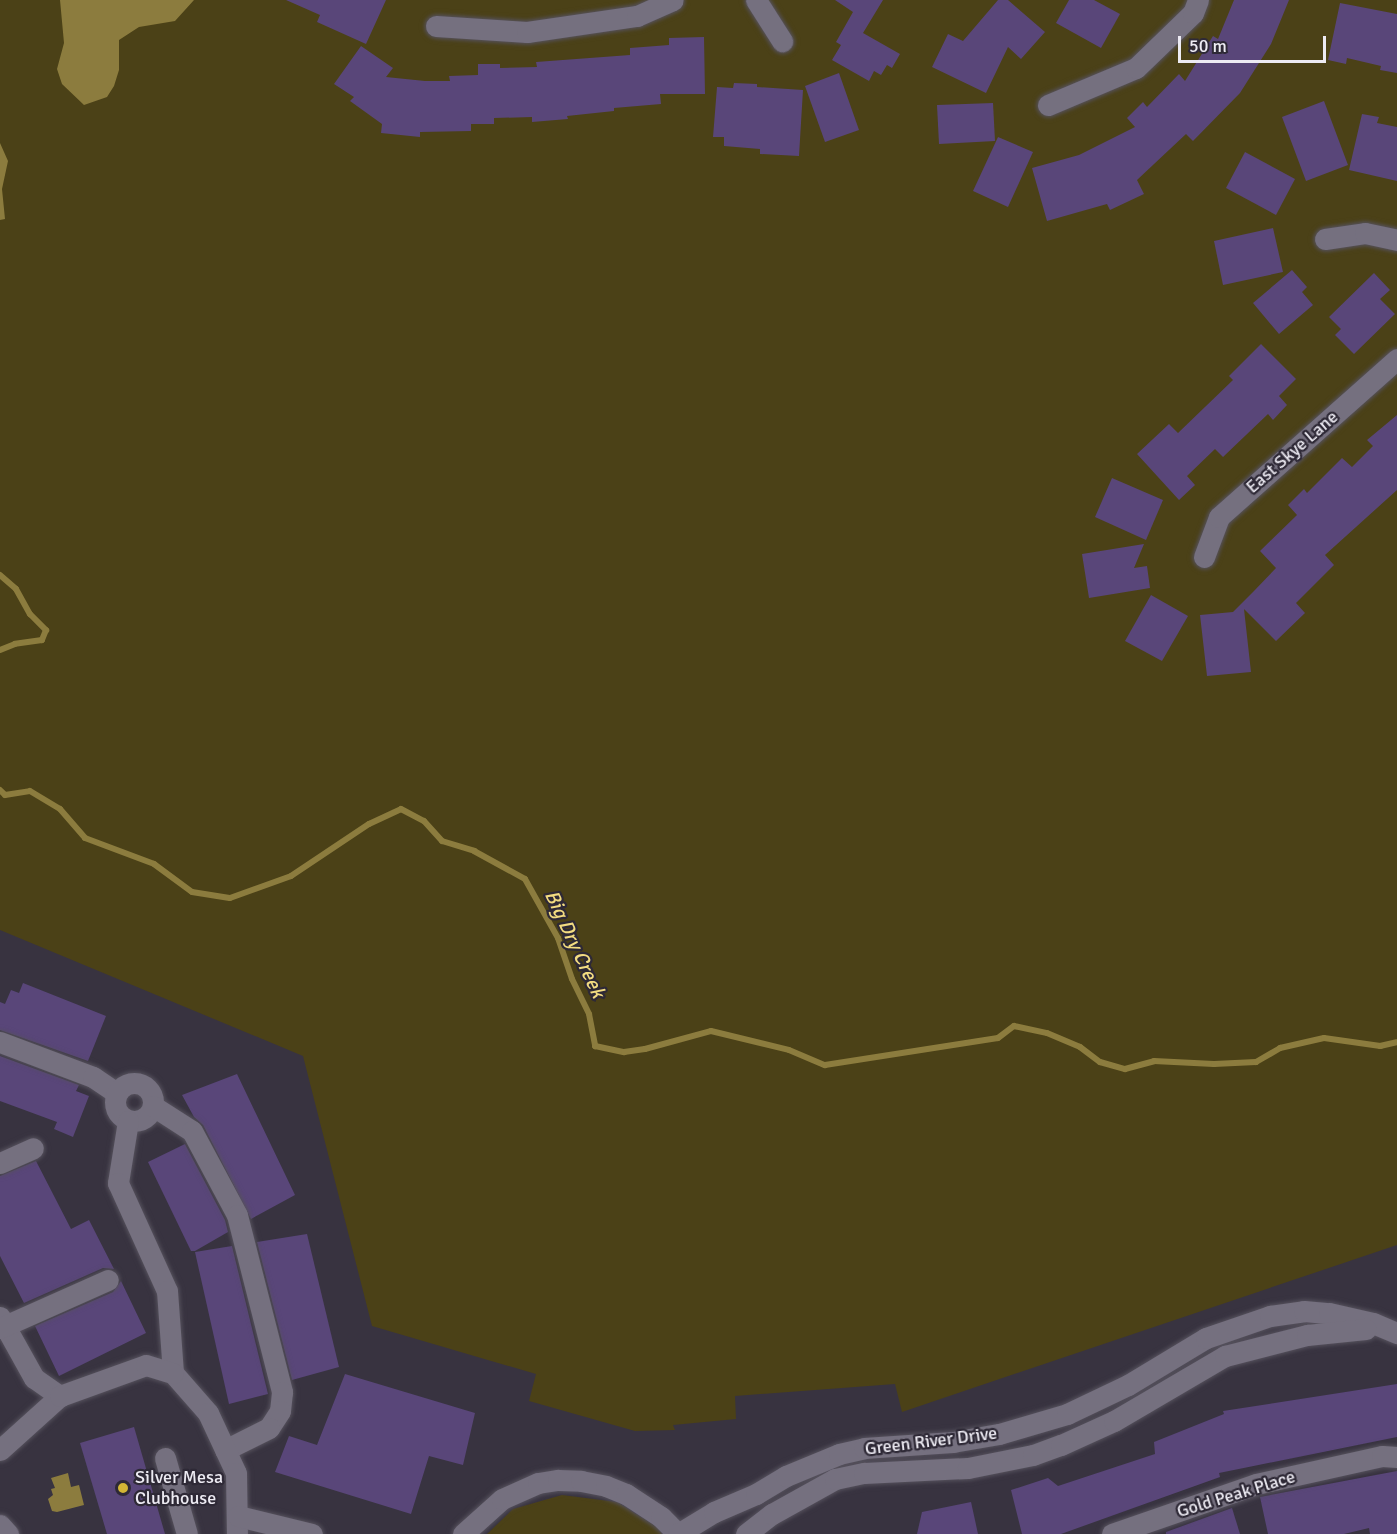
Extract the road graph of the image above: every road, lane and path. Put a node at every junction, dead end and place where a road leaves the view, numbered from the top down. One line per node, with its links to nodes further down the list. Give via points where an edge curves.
1 (673, 0): 4 (street, via 638,16 527,33)
2 (756, 0): 5 (street)
3 (1198, 0): 6 (street, via 1193,13 1136,68)
4 (436, 26)
5 (782, 41)
6 (1048, 105)
7 (1325, 239): 8 (street, via 1365,233)
8 (1397, 240)
9 (1397, 359): 10 (street, East Skye Lane, via 1219,516)
10 (1204, 557)
11 (0, 1042): 12 (street, via 93,1077)
12 (117, 1093): 13 (street, via 129,1084 141,1084 151,1092); 14 (street, via 116,1111)
13 (153, 1106): 14 (street, via 144,1119); 23 (street, via 192,1131 237,1215 282,1392 280,1411 270,1428)
14 (128, 1121): 20 (street, via 118,1183 167,1291)
15 (33, 1148): 16 (street)
16 (0, 1163)
17 (108, 1280): 18 (street)
18 (2, 1323): 21 (street, via 34,1378)
19 (1394, 1332): 32 (street, Green River Drive, via 1329,1313 1304,1311 1270,1316 1206,1338 1128,1385 1067,1414 999,1434 839,1454 786,1476); 33 (street, Green River Drive, via 1332,1330 1225,1356 1114,1421 1061,1445 968,1468 864,1473 835,1479 772,1514)
20 (173, 1373): 21 (street, via 146,1365); 23 (street, via 208,1413)
21 (60, 1396): 22 (street)
22 (0, 1450)
23 (225, 1450): 27 (street, via 236,1473)
24 (1397, 1457): 34 (street, Gold Peak Place, via 1382,1456 1256,1484)
25 (165, 1458): 29 (street)
26 (0, 1525): 28 (street)
27 (238, 1525): 30 (street)
28 (8, 1534)
29 (187, 1534)
30 (312, 1534)
31 (463, 1534): 32 (street, via 502,1499 538,1483 558,1480 597,1484 626,1494 662,1517)
32 (678, 1534)
33 (746, 1534)
34 (1112, 1534)

